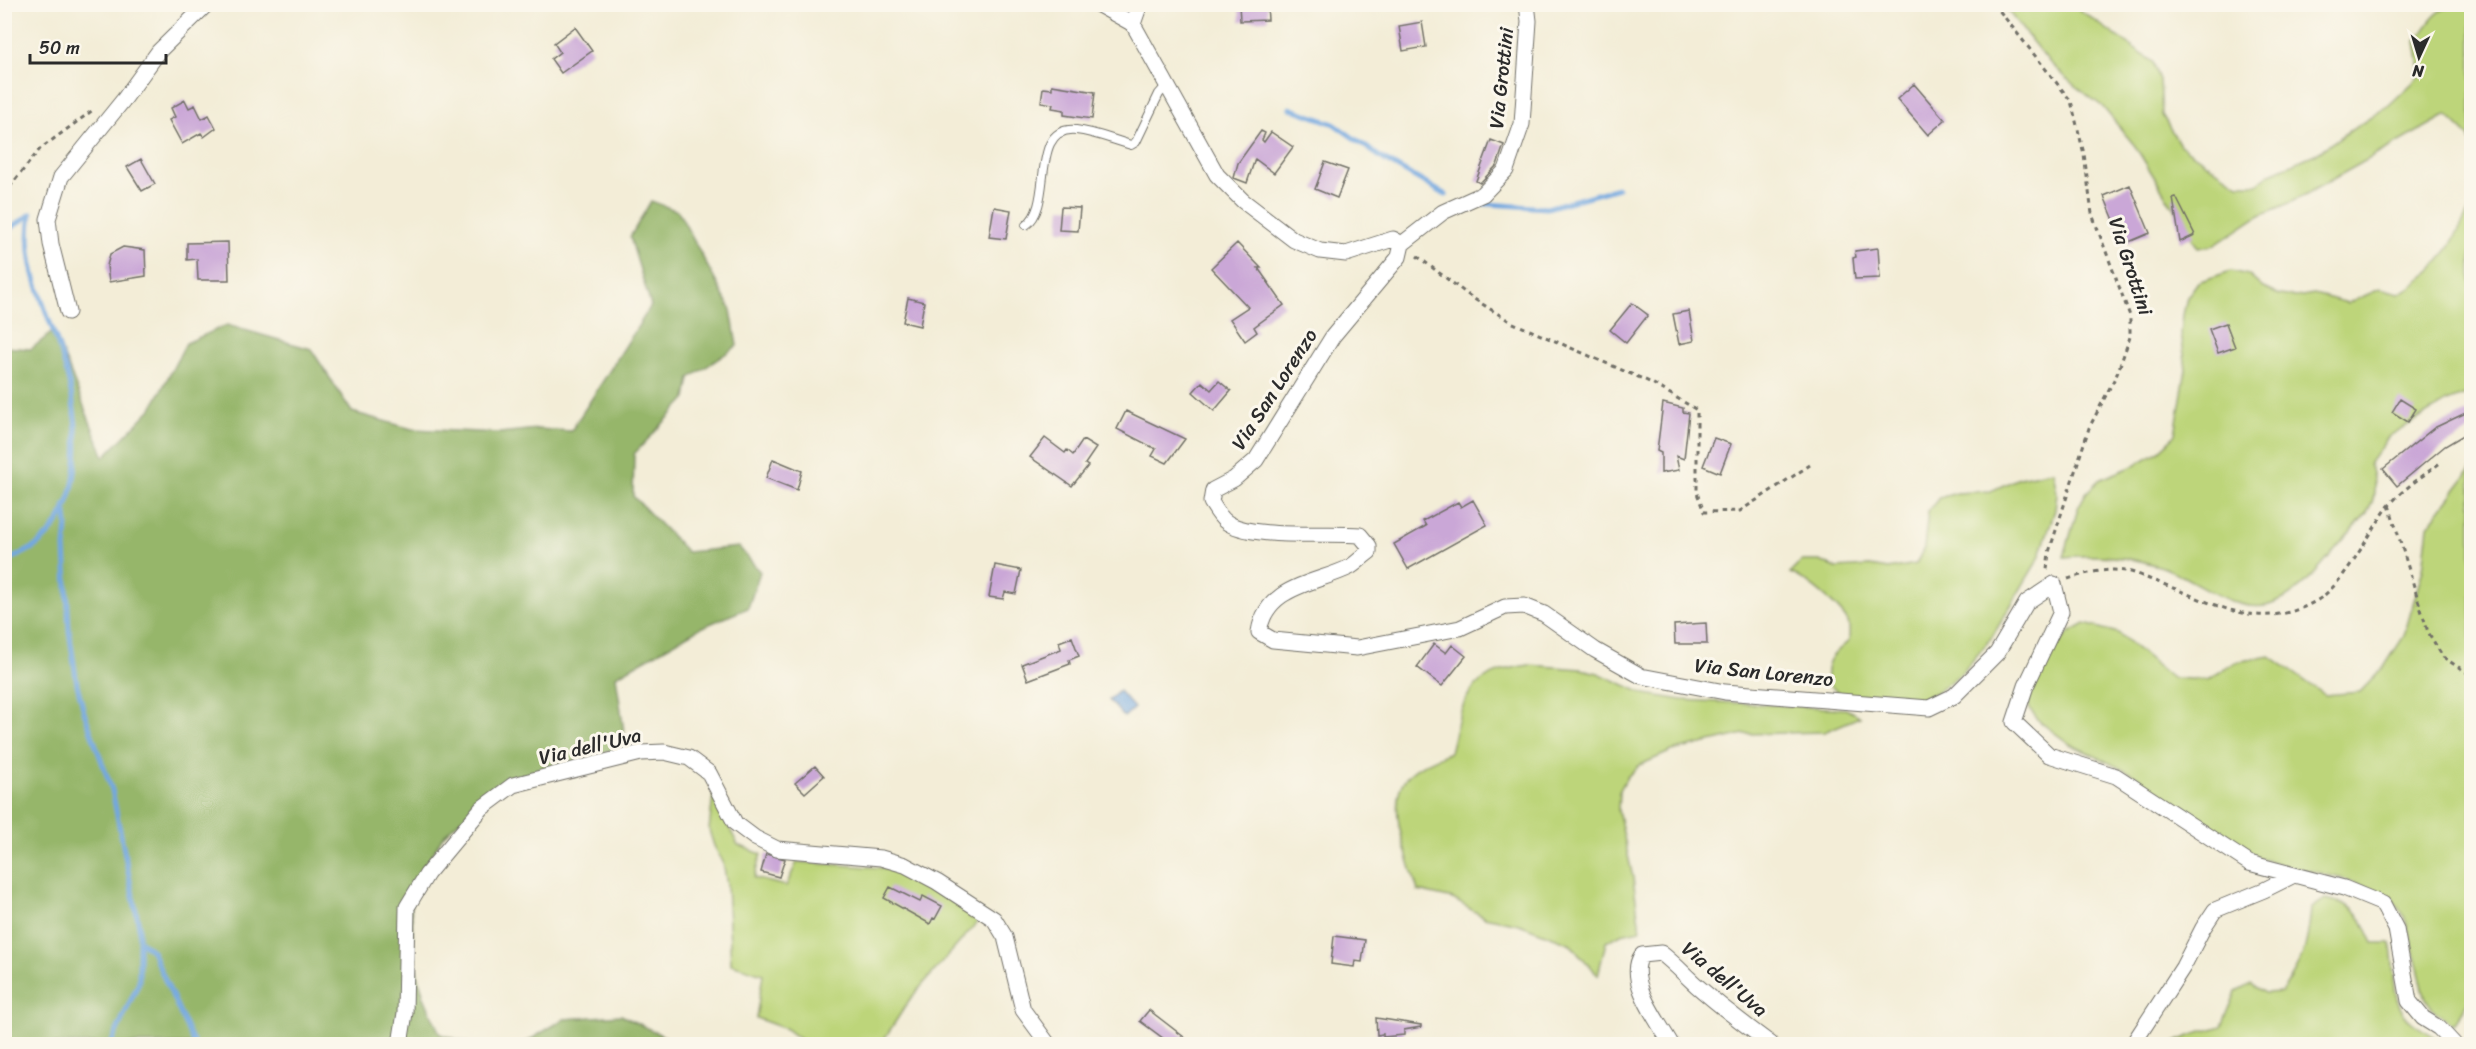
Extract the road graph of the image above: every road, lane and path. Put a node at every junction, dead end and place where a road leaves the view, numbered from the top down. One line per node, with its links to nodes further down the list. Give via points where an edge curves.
1 (207, 4): 8 (street, via 159,51)
2 (1097, 4): 6 (street)
3 (1140, 4): 6 (street)
4 (1527, 4): 11 (street, Via Grottini, via 1522,124 1506,170 1483,194 1443,212)
5 (1994, 4): 16 (path, Via Grottini, via 2071,101 2084,154 2092,214 2130,316 2130,337 2117,374 2089,428 2049,552)
6 (1133, 24): 7 (street)
7 (1166, 86): 10 (lane, via 1131,145 1073,130 1060,133 1050,142 1038,206 1034,219); 11 (street, via 1217,175 1243,201 1294,240 1320,251 1347,254 1392,239)
8 (118, 105): 9 (path, via 96,108 62,131 40,149); 12 (street, via 61,177 52,199 48,219 51,244)
9 (4, 194)
10 (1026, 225)
11 (1402, 244): 14 (path, via 1511,322 1652,383 1697,410 1697,493 1704,512 1740,511); 16 (street, Via San Lorenzo, via 1399,258 1334,336 1256,460 1213,490 1211,502 1217,512 1226,522 1242,529 1265,534 1360,535 1369,546 1369,552 1351,566 1317,578 1270,605 1259,632 1273,640 1357,648 1460,628 1505,607 1524,606 1544,614 1641,676 1725,692 1929,708 1954,696 1998,653 2027,602)
12 (68, 312)
13 (2440, 463): 15 (path)
14 (1810, 465)
15 (2390, 505): 16 (path, via 2335,585 2319,600 2293,612 2270,617 2231,611 2126,571 2083,573); 17 (path, via 2428,632 2443,657)
16 (2050, 587): 18 (street, via 2061,612 2026,686 2014,722 2049,755 2116,776 2249,863)
17 (2472, 676)
18 (2292, 876): 23 (street, via 2216,910); 24 (street, via 2344,888 2382,904 2396,929 2409,1001)
19 (400, 1044): 20 (street, Via dell'Uva, via 405,1013 407,907 427,874 482,808 513,785 641,753 664,752 688,758 709,772 735,823 755,838 777,849 881,858 904,865 994,919 1005,937 1023,1010)
20 (1048, 1044)
21 (1671, 1044): 22 (street, Via dell'Uva, via 1637,978 1637,962 1642,954 1661,953 1725,1010)
22 (1771, 1044)
23 (2133, 1044)
24 (2454, 1044)

